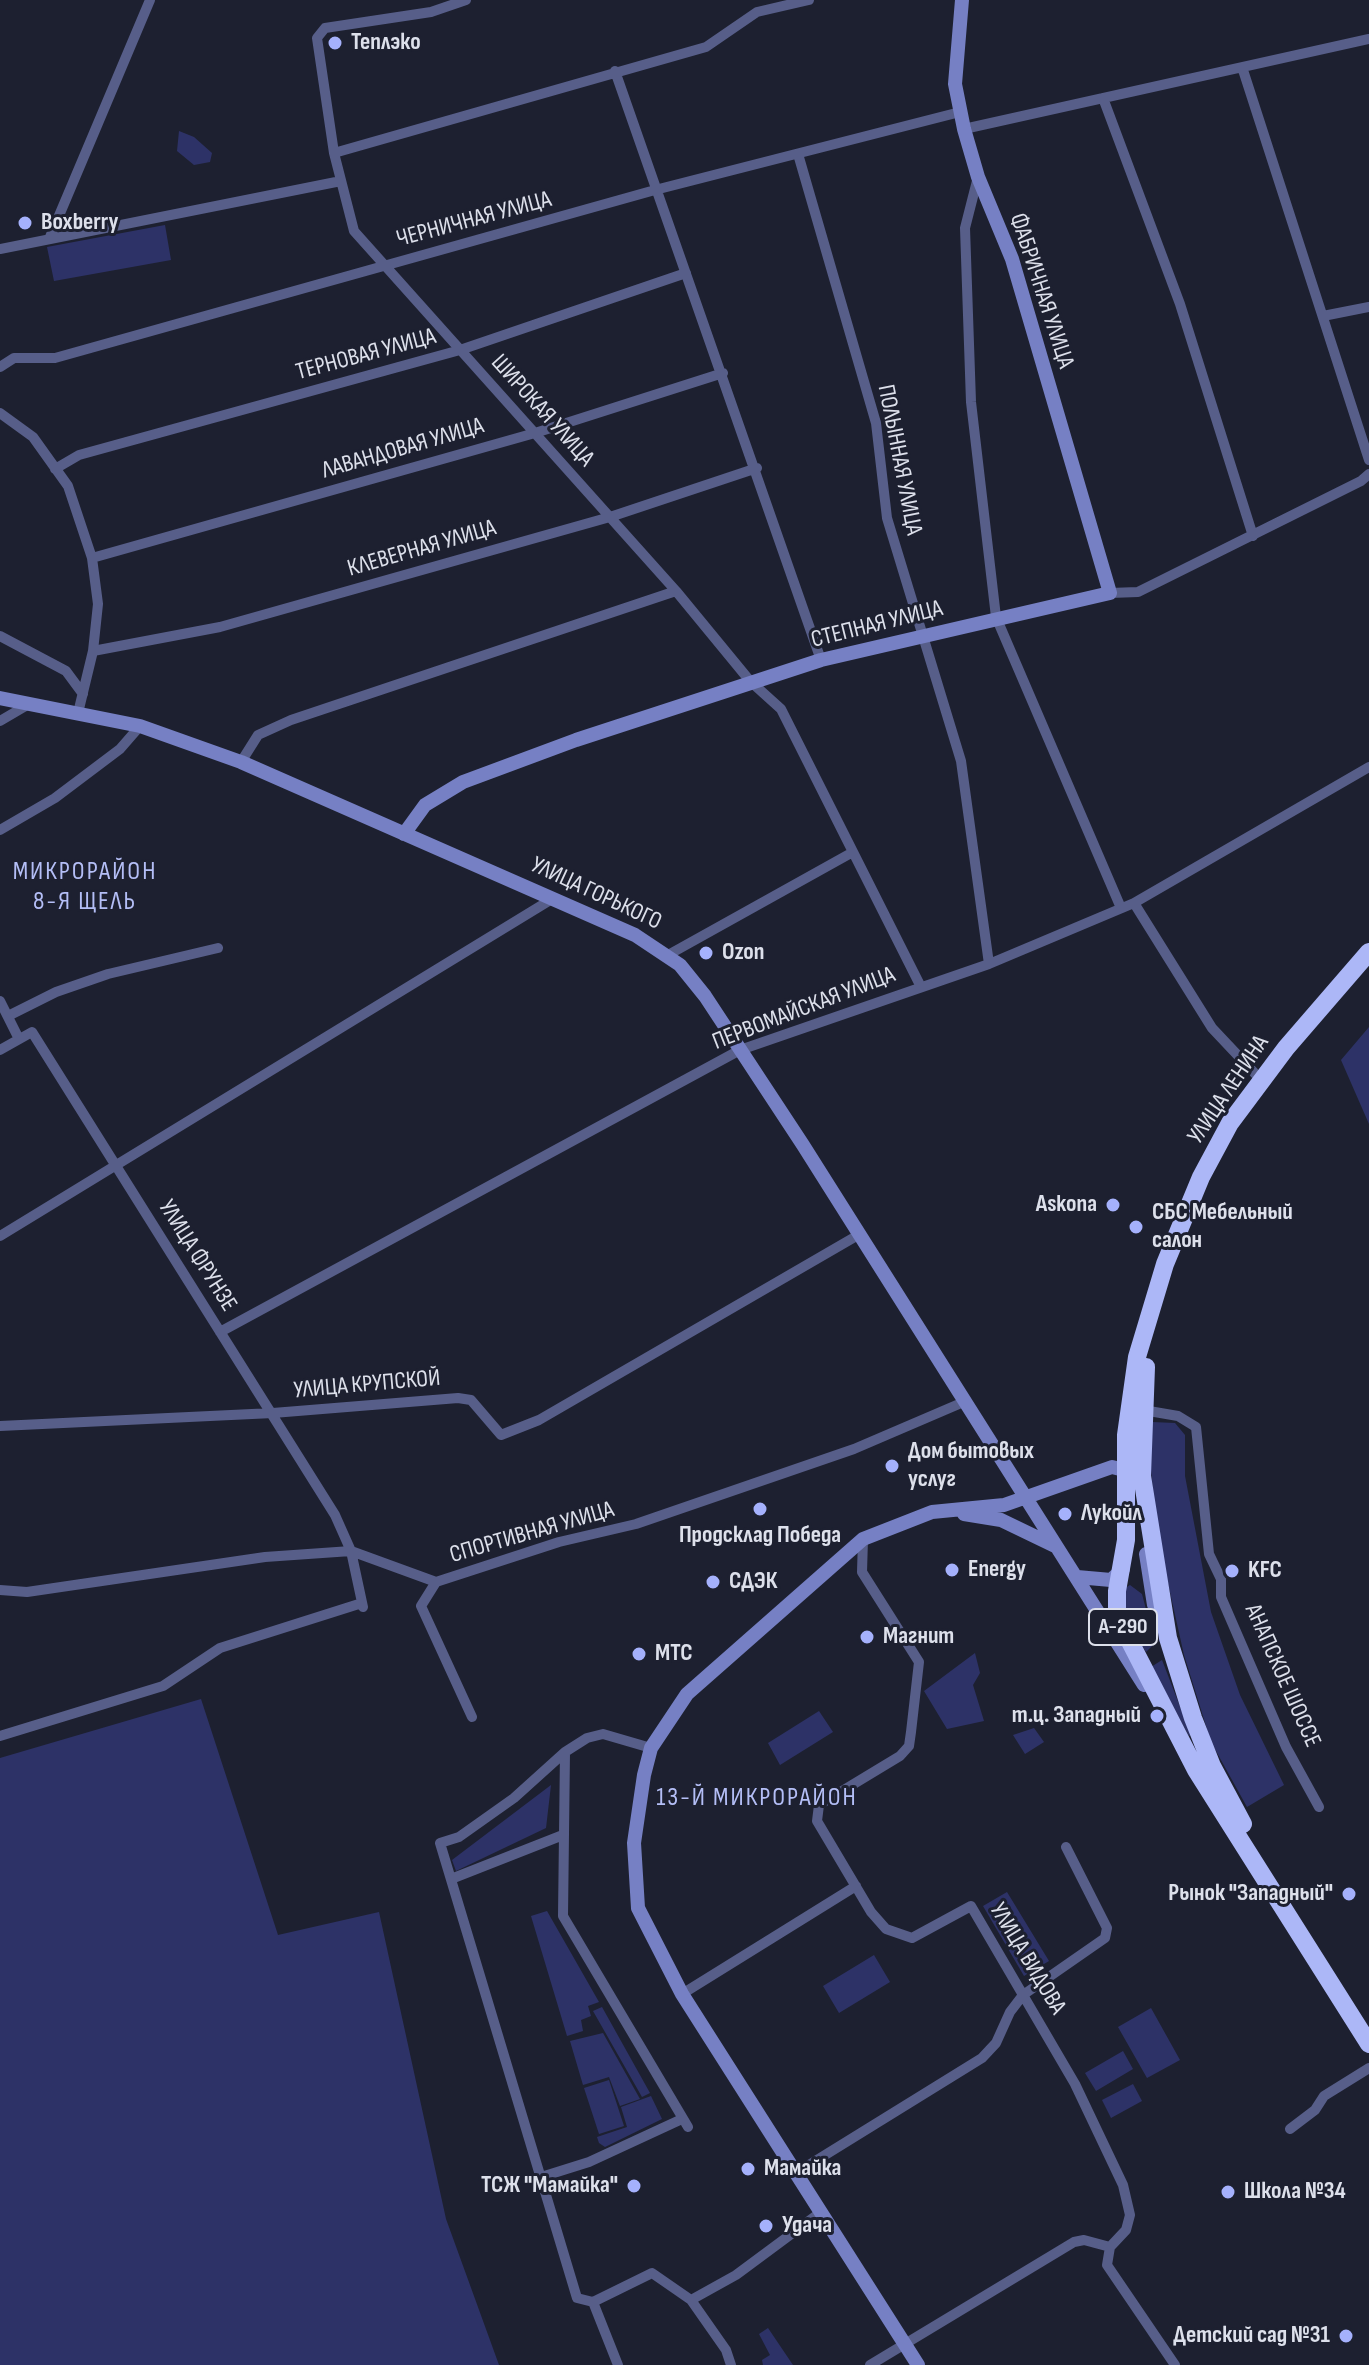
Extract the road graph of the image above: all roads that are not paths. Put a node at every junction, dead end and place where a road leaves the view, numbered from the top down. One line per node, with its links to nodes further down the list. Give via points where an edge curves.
1 (150, 0): 17 (street)
2 (466, 0): 12 (street, ШИРОКАЯ УЛИЦА, via 431,12 325,28 317,38)
3 (809, 0): 5 (street)
4 (962, 0): 10 (main road, ФАБРИЧНАЯ УЛИЦА, via 955,84)
5 (757, 6): 8 (street, via 706,47)
6 (1369, 39): 7 (street)
7 (1243, 70): 9 (street); 22 (street)
8 (615, 71): 12 (street); 16 (street)
9 (1103, 98): 11 (street); 33 (street, via 1180,304)
10 (960, 112): 11 (main road, ФАБРИЧНАЯ УЛИЦА); 13 (street, ЧЕРНИЧНАЯ УЛИЦА)
11 (964, 129): 14 (main road, ФАБРИЧНАЯ УЛИЦА)
12 (334, 153): 15 (street, ШИРОКАЯ УЛИЦА)
13 (798, 154): 16 (street, ЧЕРНИЧНАЯ УЛИЦА); 39 (street, ПОЛЫННАЯ УЛИЦА, via 876,423 887,518)
14 (978, 177): 36 (main road, ФАБРИЧНАЯ УЛИЦА, via 1012,259); 37 (street, via 965,228 971,402)
15 (341, 181): 17 (street); 19 (street, ШИРОКАЯ УЛИЦА, via 354,231)
16 (655, 190): 19 (street, ЧЕРНИЧНАЯ УЛИЦА); 20 (street)
17 (50, 237): 18 (street)
18 (0, 249)
19 (384, 265): 23 (street, ШИРОКАЯ УЛИЦА); 24 (street, ЧЕРНИЧНАЯ УЛИЦА, via 55,358 14,358)
20 (686, 273): 23 (street, ТЕРНОВАЯ УЛИЦА); 25 (street)
21 (1369, 307): 22 (street)
22 (1323, 316): 28 (street)
23 (460, 350): 27 (street, ШИРОКАЯ УЛИЦА); 30 (street, ТЕРНОВАЯ УЛИЦА, via 79,455)
24 (0, 367)
25 (723, 373): 27 (street, ЛАВАНДОВАЯ УЛИЦА); 29 (street)
26 (0, 413): 30 (street, via 33,437)
27 (535, 433): 32 (street, ШИРОКАЯ УЛИЦА); 34 (street, ЛАВАНДОВАЯ УЛИЦА)
28 (1369, 460)
29 (757, 468): 32 (street, КЛЕВЕРНАЯ УЛИЦА); 41 (street)
30 (55, 469): 34 (street, via 68,486)
31 (1369, 474): 33 (street, СТЕПНАЯ УЛИЦА)
32 (610, 517): 35 (street, ШИРОКАЯ УЛИЦА); 40 (street, КЛЕВЕРНАЯ УЛИЦА, via 220,627)
33 (1253, 536): 36 (street, СТЕПНАЯ УЛИЦА, via 1138,592)
34 (92, 558): 40 (street, via 98,604)
35 (676, 591): 42 (street, ШИРОКАЯ УЛИЦА); 49 (street, via 291,720 258,735)
36 (1110, 593): 37 (main road, СТЕПНАЯ УЛИЦА)
37 (996, 617): 39 (main road, СТЕПНАЯ УЛИЦА); 56 (street)
38 (0, 636): 43 (street, via 66,671)
39 (923, 637): 41 (main road, СТЕПНАЯ УЛИЦА); 60 (street, ПОЛЫННАЯ УЛИЦА, via 961,761)
40 (93, 651): 43 (street)
41 (821, 660): 42 (main road, СТЕПНАЯ УЛИЦА)
42 (750, 681): 52 (main road, СТЕПНАЯ УЛИЦА, via 463,782 425,805); 53 (street, ШИРОКАЯ УЛИЦА, via 781,709)
43 (83, 694): 46 (street)
44 (0, 698): 45 (main road, УЛИЦА ГОРЬКОГО)
45 (29, 704): 46 (main road, УЛИЦА ГОРЬКОГО); 47 (street)
46 (78, 713): 48 (main road, УЛИЦА ГОРЬКОГО)
47 (0, 721)
48 (140, 726): 49 (main road, УЛИЦА ГОРЬКОГО); 51 (street, via 120,749 55,798)
49 (241, 762): 52 (main road, УЛИЦА ГОРЬКОГО)
50 (1369, 767): 55 (street, ПЕРВОМАЙСКАЯ УЛИЦА)
51 (0, 830)
52 (404, 834): 54 (main road, УЛИЦА ГОРЬКОГО)
53 (853, 852): 59 (street); 61 (street, ШИРОКАЯ УЛИЦА)
54 (552, 899): 59 (main road, УЛИЦА ГОРЬКОГО); 68 (street)
55 (1134, 903): 56 (street, ПЕРВОМАЙСКАЯ УЛИЦА); 67 (street, via 1212,1028)
56 (1121, 908): 60 (street, ПЕРВОМАЙСКАЯ УЛИЦА)
57 (218, 948): 63 (street, via 108,974)
58 (1369, 952): 67 (highway, УЛИЦА ЛЕНИНА / А-290)
59 (668, 955): 66 (main road, УЛИЦА ГОРЬКОГО, via 705,996)
60 (989, 964): 61 (street, ПЕРВОМАЙСКАЯ УЛИЦА)
61 (921, 987): 66 (street, ПЕРВОМАЙСКАЯ УЛИЦА)
62 (0, 1001): 63 (street)
63 (8, 1016): 64 (street)
64 (18, 1037): 65 (street); 68 (street, УЛИЦА ФРУНЗЕ, via 32,1032)
65 (0, 1050)
66 (740, 1050): 69 (main road, УЛИЦА ГОРЬКОГО); 72 (street, ПЕРВОМАЙСКАЯ УЛИЦА)
67 (1261, 1080): 71 (highway, УЛИЦА ЛЕНИНА / А-290, via 1201,1177)
68 (117, 1165): 70 (street); 72 (street, УЛИЦА ФРУНЗЕ)
69 (860, 1234): 73 (main road, УЛИЦА ГОРЬКОГО); 75 (street, УЛИЦА КРУПСКОЙ, via 539,1420 501,1435 471,1400 458,1398)
70 (0, 1236)
71 (1147, 1320): 74 (highway, А-290); 77 (highway, А-290)
72 (220, 1332): 75 (street, УЛИЦА ФРУНЗЕ)
73 (966, 1401): 80 (main road, УЛИЦА ГОРЬКОГО); 87 (street, СПОРТИВНАЯ УЛИЦА, via 854,1449 636,1524 559,1542)
74 (1143, 1410): 78 (highway, А-290); 94 (street, АНАПСКОЕ ШОССЕ, via 1178,1416 1196,1427 1208,1549 1221,1579 1221,1597 1273,1719)
75 (273, 1413): 76 (street, УЛИЦА КРУПСКОЙ); 84 (street, УЛИЦА ФРУНЗЕ)
76 (0, 1426)
77 (1126, 1435): 78 (highway, А-290); 79 (main road, via 1113,1457)
78 (1134, 1464): 79 (main road); 80 (main road); 85 (highway, А-290); 97 (highway, А-290, via 1168,1638 1193,1718 1212,1766); 97 (main road, via 1163,1651 1212,1779 1256,1859)
79 (1095, 1471): 80 (main road)
80 (1028, 1500): 81 (main road); 83 (main road)
81 (944, 1511): 82 (main road, via 913,1517); 83 (main road, via 1001,1520)
82 (863, 1539): 91 (main road, via 687,1694); 99 (street, УЛИЦА ВИДОВА, via 862,1572 919,1662 909,1746 819,1805 817,1821)
83 (1060, 1549): 86 (main road)
84 (351, 1551): 87 (street, СПОРТИВНАЯ УЛИЦА); 88 (street, СПОРТИВНАЯ УЛИЦА, via 265,1557 27,1592); 90 (street, УЛИЦА ФРУНЗЕ, via 363,1605 220,1648 163,1686)
85 (1123, 1569): 86 (main road, via 1111,1580); 93 (highway, А-290, via 1117,1612)
86 (1077, 1577): 93 (main road)
87 (436, 1582): 89 (street, via 421,1606)
88 (0, 1590)
89 (472, 1717)
90 (0, 1736)
91 (651, 1748): 92 (street, via 603,1734); 100 (main road, via 634,1843 638,1908)
92 (565, 1752): 95 (street); 98 (street, via 514,1798 459,1837 440,1843)
93 (1196, 1770): 103 (highway)
94 (1319, 1807)
95 (563, 1835): 98 (street); 107 (street, via 563,1916 685,2123)
96 (1066, 1847): 101 (street, via 1107,1928 1105,1938)
97 (1268, 1865): 102 (highway)
98 (451, 1879): 107 (street)
99 (856, 1886): 100 (street); 101 (street, УЛИЦА ВИДОВА, via 886,1929 912,1938 971,1906)
100 (682, 1994): 106 (main road)
101 (1023, 1995): 106 (street, via 982,2058); 109 (street, УЛИЦА ВИДОВА, via 1075,2084 1123,2185 1130,2215 1126,2230)
102 (1369, 2022)
103 (1369, 2044)
104 (1369, 2068): 105 (street, via 1324,2096)
105 (1290, 2129)
106 (796, 2173): 108 (main road)
107 (538, 2178): 111 (street, via 577,2298)
108 (821, 2212): 110 (street, via 736,2275); 112 (main road)
109 (1110, 2247): 112 (street, via 1074,2242); 117 (street, via 1107,2265)
110 (691, 2300): 111 (street, via 652,2273); 114 (street)
111 (593, 2302): 113 (street)
112 (905, 2344): 115 (street); 116 (main road)
113 (618, 2365)
114 (731, 2365)
115 (870, 2365)
116 (918, 2365)
117 (1175, 2365)

